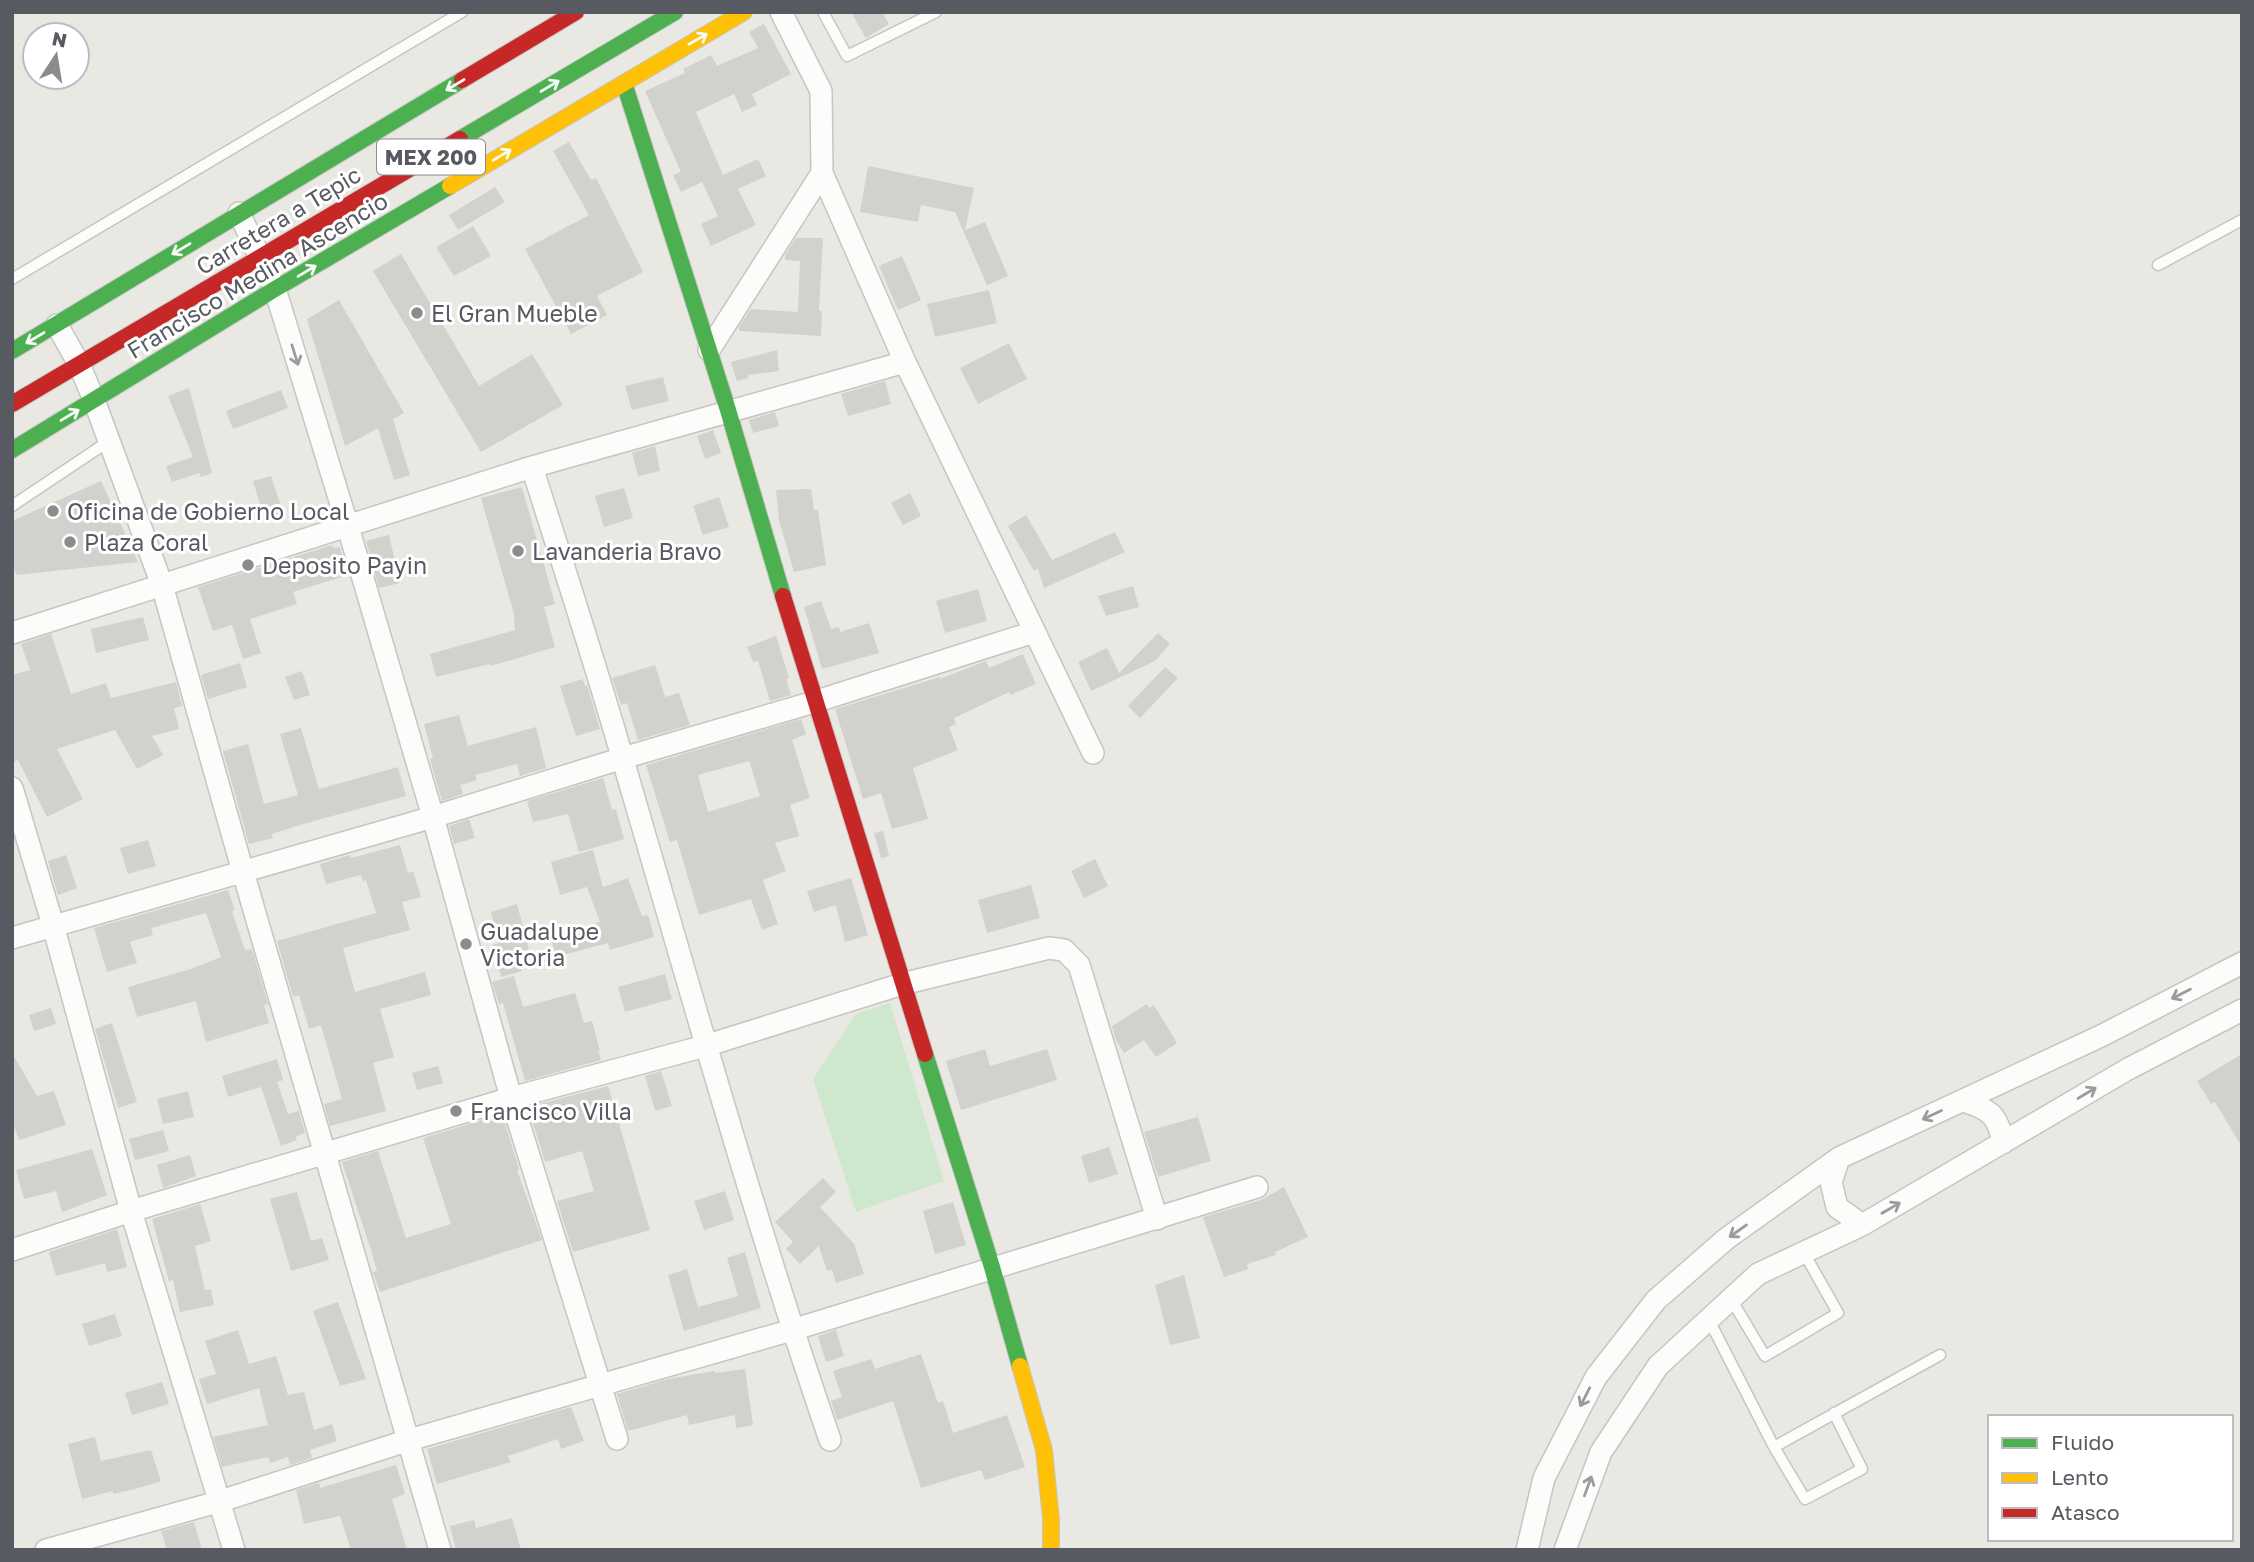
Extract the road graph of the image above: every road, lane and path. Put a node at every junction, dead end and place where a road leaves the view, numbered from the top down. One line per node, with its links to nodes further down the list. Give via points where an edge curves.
1 (462, 12): 15 (lane)
2 (576, 12): 11 (main road, Carretera a Tepic / MEX 200, one-way to 11)
3 (744, 12): 9 (main road, Francisco Medina Ascencio, one-way to 3)
4 (780, 12): 10 (street, via 821,91)
5 (823, 12): 8 (lane, via 847,57)
6 (936, 12): 8 (lane)
7 (682, 15): 13 (main road, Carretera a Tepic / MEX 200, one-way to 7, via 602,56)
8 (917, 16)
9 (624, 83): 16 (main road, Francisco Medina Ascencio, one-way to 9); 18 (main road)
10 (822, 173): 18 (street); 20 (street)
11 (239, 213): 13 (street); 17 (main road, Carretera a Tepic / MEX 200, one-way to 17)
12 (2242, 220): 14 (lane)
13 (259, 258): 16 (street); 21 (main road, Carretera a Tepic / MEX 200)
14 (2158, 265)
15 (12, 279)
16 (275, 289): 22 (main road, Francisco Medina Ascencio); 29 (street, one-way to 29)
17 (57, 324): 19 (main road, Carretera a Tepic / MEX 200, one-way to 19); 21 (street)
18 (709, 350): 24 (main road)
19 (12, 351)
20 (905, 362): 24 (street); 32 (street)
21 (79, 364): 22 (street); 23 (main road, Carretera a Tepic / MEX 200)
22 (94, 400): 25 (street); 26 (main road, Francisco Medina Ascencio, one-way to 22)
23 (12, 404)
24 (729, 410): 27 (street); 33 (main road)
25 (109, 441): 28 (lane); 30 (street)
26 (12, 450)
27 (532, 467): 29 (street); 35 (street)
28 (12, 506)
29 (348, 527): 30 (street); 37 (street)
30 (162, 585): 31 (street); 38 (street)
31 (12, 632)
32 (1034, 632): 33 (street); 34 (street)
33 (814, 702): 35 (street); 42 (main road)
34 (1093, 753)
35 (622, 758): 37 (street); 44 (street)
36 (12, 788): 39 (street)
37 (433, 817): 38 (street); 45 (street)
38 (243, 872): 39 (street); 48 (street)
39 (53, 925): 40 (street); 51 (street)
40 (12, 938)
41 (2242, 963): 46 (street, one-way to 46)
42 (902, 984): 44 (street); 52 (street, via 1049,948 1063,950 1079,965); 56 (main road)
43 (2242, 1010): 47 (street, one-way to 43, via 2128,1069)
44 (705, 1046): 45 (street); 59 (street)
45 (511, 1098): 48 (street); 61 (street)
46 (1963, 1101): 47 (street, via 1994,1116); 49 (street, one-way to 49)
47 (2003, 1143): 53 (street, one-way to 47)
48 (325, 1154): 51 (street); 64 (street)
49 (1839, 1158): 53 (street, via 1831,1182 1837,1207); 72 (street, one-way to 72, via 1726,1239 1656,1300 1596,1377 1544,1478)
50 (1257, 1186): 52 (street)
51 (131, 1211): 54 (street); 67 (street)
52 (1157, 1219): 56 (street)
53 (1862, 1225): 55 (street)
54 (12, 1250)
55 (1804, 1253): 57 (street, via 1758,1274); 57 (lane, via 1838,1313 1765,1356)
56 (992, 1267): 59 (street); 71 (main road, via 1044,1450)
57 (1731, 1299): 58 (street)
58 (1709, 1320): 66 (lane); 73 (street, one-way to 58, via 1601,1452 1658,1366)
59 (792, 1330): 61 (street); 65 (street)
60 (1940, 1355): 62 (lane)
61 (599, 1386): 63 (street); 64 (street)
62 (1834, 1413): 66 (lane); 66 (lane, via 1862,1469 1805,1499)
63 (617, 1439)
64 (409, 1440): 67 (street); 70 (street)
65 (830, 1440)
66 (1774, 1447)
67 (221, 1501): 68 (street); 69 (street)
68 (46, 1550)
69 (234, 1550)
70 (440, 1550)
71 (1051, 1550)
72 (1527, 1550)
73 (1565, 1550)

